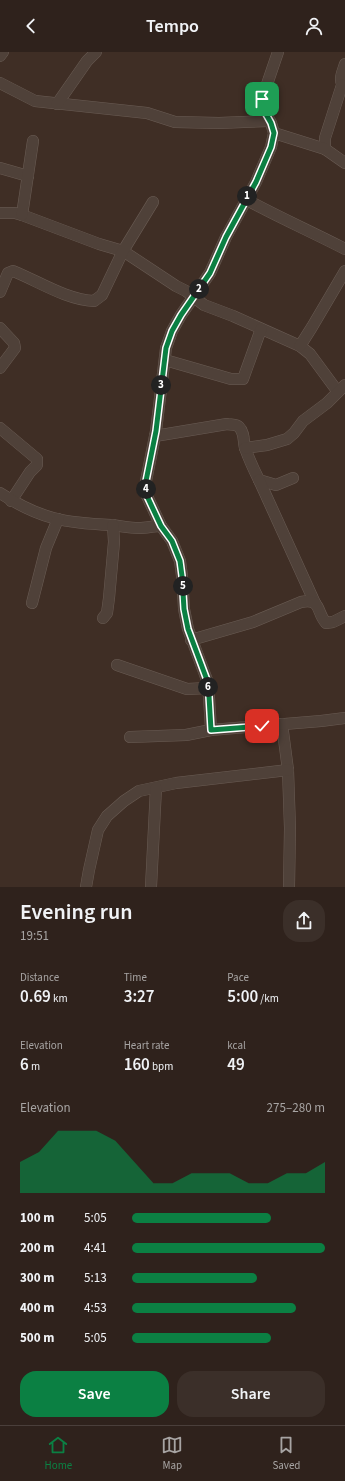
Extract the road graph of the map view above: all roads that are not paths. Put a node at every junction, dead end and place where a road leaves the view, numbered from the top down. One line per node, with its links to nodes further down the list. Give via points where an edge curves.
1 (4, 52): 4 (street)
2 (96, 52): 8 (street)
3 (278, 52): 9 (street, via 262,99 262,107)
4 (0, 56)
5 (345, 64): 7 (street, via 341,78)
6 (0, 83): 8 (street, via 35,101)
7 (344, 85): 12 (street, via 325,138)
8 (57, 104): 9 (street, via 146,113 175,122)
9 (269, 121): 10 (street)
10 (274, 133): 12 (street); 16 (street, via 271,147 256,182)
11 (33, 141): 15 (street)
12 (325, 149): 13 (street)
13 (345, 163)
14 (0, 168): 15 (street)
15 (28, 176): 19 (street)
16 (245, 199): 20 (street); 24 (street, via 210,273)
17 (153, 202): 21 (street)
18 (0, 213): 19 (street)
19 (22, 215): 21 (street)
20 (345, 249)
21 (123, 251): 23 (street, via 102,295 94,302 63,293 13,271 8,273); 24 (street)
22 (345, 271): 27 (street)
23 (0, 292)
24 (194, 297): 26 (street, via 204,305); 28 (street, via 172,331)
25 (0, 328): 29 (street, via 14,343 15,348)
26 (261, 329): 27 (street); 28 (street, via 243,379 231,379)
27 (300, 346): 30 (street)
28 (165, 360): 32 (street)
29 (0, 368)
30 (342, 388): 33 (street, via 303,421 287,439)
31 (0, 428): 36 (street, via 38,462)
32 (155, 436): 33 (street, via 227,424 235,425 243,434); 39 (street, via 145,486)
33 (245, 448): 35 (street)
34 (294, 478): 35 (street, via 276,485)
35 (259, 480): 41 (street)
36 (4, 498): 37 (street, via 40,515)
37 (58, 519): 38 (street, via 84,524); 40 (street, via 46,548)
38 (113, 525): 39 (street, via 139,528); 43 (street, via 109,598 107,613)
39 (161, 526): 44 (street, via 172,541 180,561 184,609)
40 (32, 603)
41 (315, 603): 42 (street, via 326,623); 44 (street, via 309,600 301,602 253,622)
42 (345, 616)
43 (103, 618)
44 (191, 640): 46 (street)
45 (117, 665): 46 (street, via 187,689)
46 (208, 688): 49 (street)
47 (345, 718): 48 (street)
48 (282, 724): 49 (street); 51 (street)
49 (211, 730): 50 (street, via 186,735)
50 (130, 737)
51 (288, 770): 52 (street); 55 (street)
52 (156, 788): 53 (street, via 139,791 124,800 107,816 98,830); 54 (street)
53 (86, 887)
54 (151, 887)
55 (289, 887)

